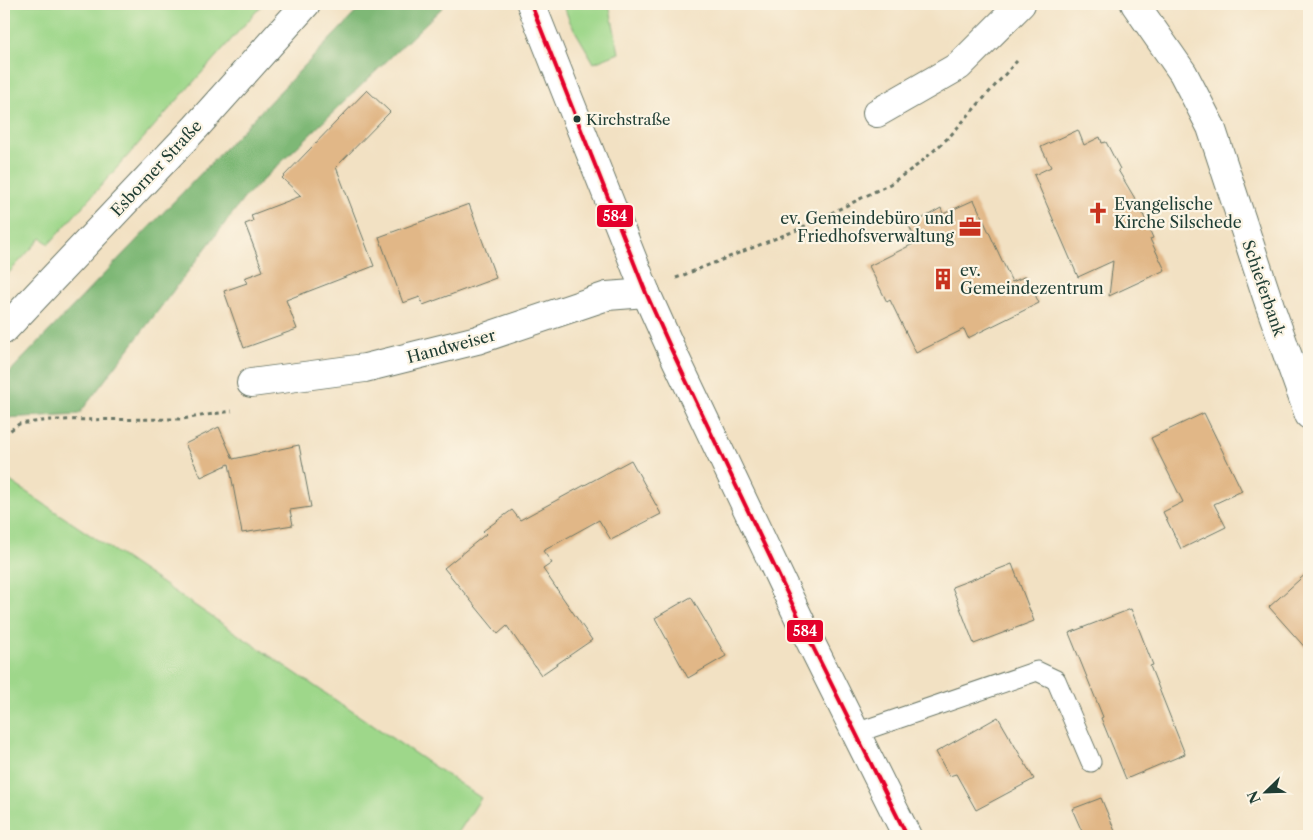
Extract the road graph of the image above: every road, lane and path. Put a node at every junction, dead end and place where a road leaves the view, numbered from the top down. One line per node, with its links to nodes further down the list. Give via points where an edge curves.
1 (306, 4): 8 (main road, Esborner Straße, via 196,127)
2 (532, 4): 7 (main road)
3 (1021, 4): 6 (main road, via 959,66)
4 (1135, 4): 10 (main road, Schieferbank, via 1183,73 1211,128)
5 (1022, 56): 7 (path, via 949,137 890,184 797,230 687,273)
6 (877, 113)
7 (646, 293): 9 (main road, Handweiser, via 607,296 477,340 365,368); 12 (main road)
8 (4, 330)
9 (251, 384): 11 (path, via 249,409 182,419 51,420 19,424)
10 (1309, 415)
11 (4, 434)
12 (856, 733): 13 (lane, via 1037,671 1056,680); 14 (main road)
13 (1091, 762)
14 (907, 836)

